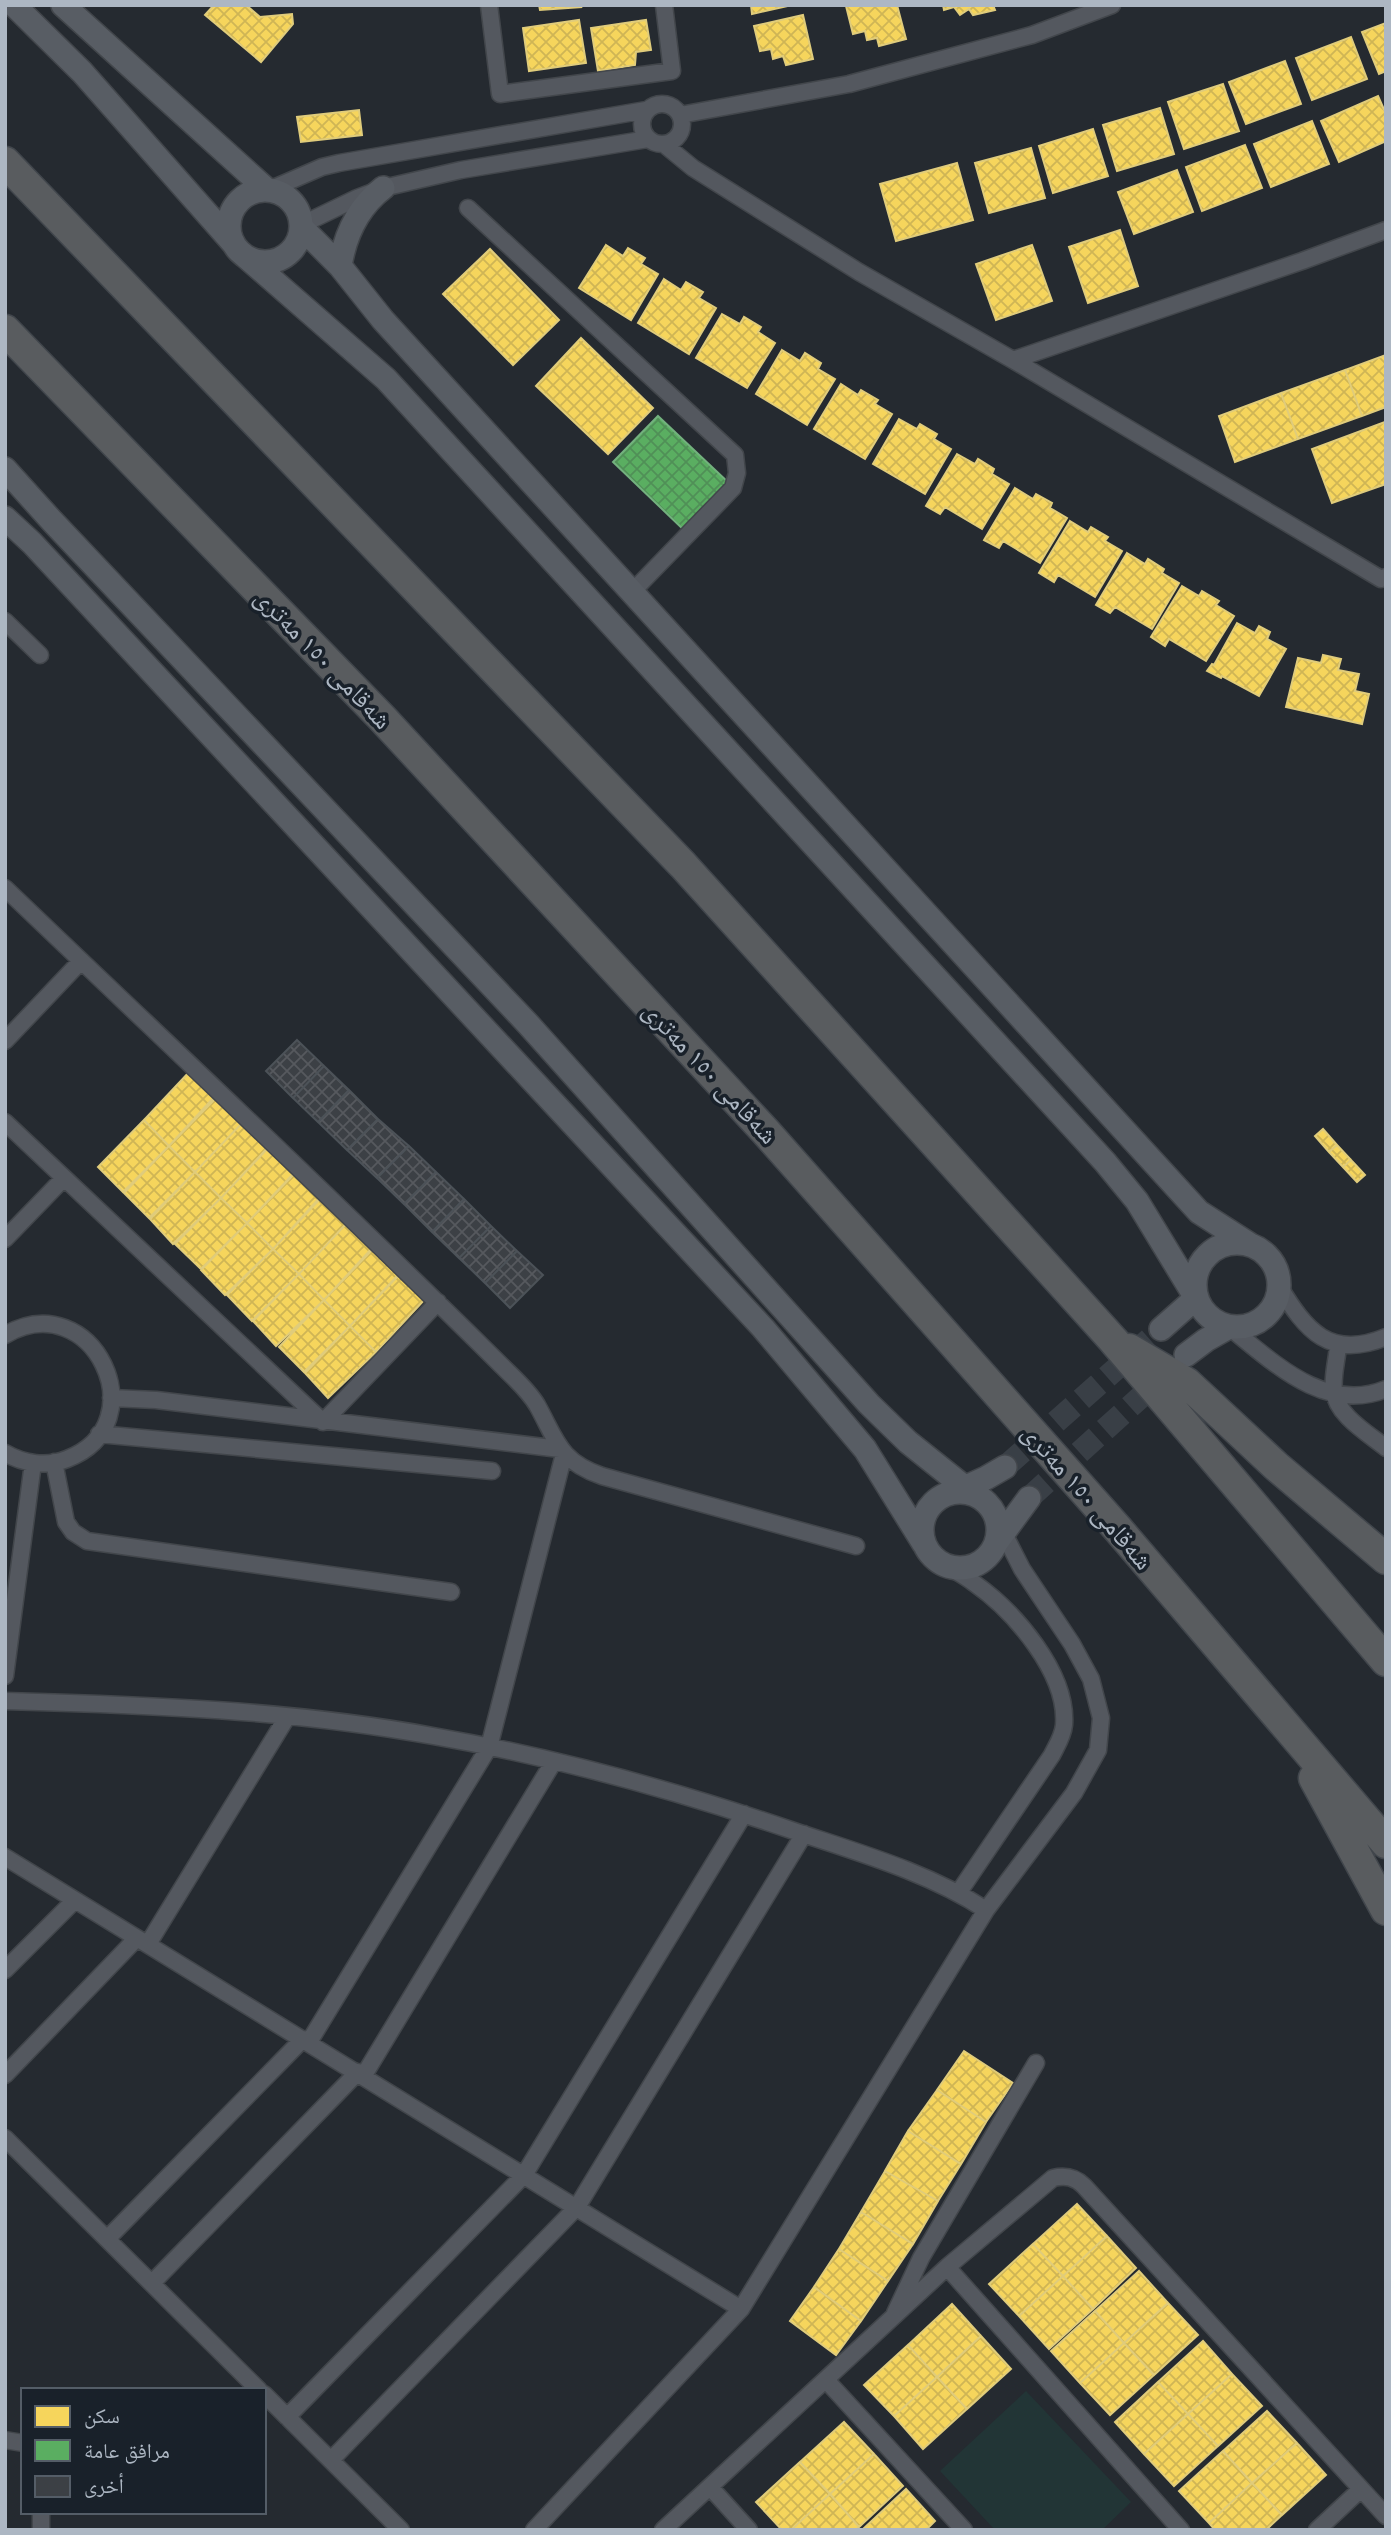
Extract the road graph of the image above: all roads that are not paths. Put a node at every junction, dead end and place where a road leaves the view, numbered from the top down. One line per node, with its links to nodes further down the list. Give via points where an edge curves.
1 (14, 5): 16 (street, via 115,108)
2 (63, 5): 12 (street)
3 (489, 5): 4 (street, via 500,94 672,71)
4 (664, 5)
5 (1112, 5): 7 (street, via 1032,35 849,84)
6 (646, 110): 7 (street, via 666,104); 8 (street, via 641,127); 12 (street, via 339,163)
7 (680, 115): 9 (street, via 681,132)
8 (648, 139): 9 (street); 11 (street, via 461,170)
9 (665, 145): 19 (street, via 693,168 859,272)
10 (5, 162): 40 (highway, via 683,866)
11 (383, 188): 14 (street); 17 (street, via 362,208 348,233)
12 (268, 190): 14 (street, via 295,205); 16 (street, via 246,195 232,211 229,222)
13 (468, 208): 23 (street, via 735,455 733,488)
14 (301, 226): 16 (street, via 295,247 277,260 255,260); 17 (street)
15 (1386, 230): 19 (street)
16 (239, 249): 34 (street, via 386,379 1105,1162 1138,1201)
17 (340, 266): 23 (street, via 383,320)
18 (5, 330): 67 (highway, شەقامی ١٥٠ مەتری, via 382,718 747,1111 1117,1528)
19 (1013, 360): 22 (street, via 1381,579)
20 (5, 469): 55 (street, via 528,1024 869,1404)
21 (5, 518): 58 (street, via 763,1328 865,1449)
22 (1386, 577)
23 (632, 592): 32 (street, via 1199,1212)
24 (5, 621): 25 (street)
25 (40, 655)
26 (5, 888): 27 (street)
27 (81, 961): 28 (street); 35 (street)
28 (5, 1041)
29 (5, 1122): 30 (street)
30 (64, 1178): 31 (street); 46 (street)
31 (5, 1239)
32 (1249, 1244): 33 (street, via 1275,1265); 34 (street, via 1235,1242 1209,1252 1195,1277)
33 (1279, 1286): 36 (street, via 1277,1298 1263,1318); 41 (street, via 1305,1322)
34 (1196, 1298): 36 (street, via 1210,1317); 37 (street)
35 (438, 1302): 46 (street); 49 (street, via 525,1389)
36 (1229, 1328): 42 (street); 44 (street, via 1282,1370 1316,1389)
37 (1161, 1329)
38 (5, 1335): 45 (street, via 40,1325 72,1332 90,1344 103,1361)
39 (1386, 1337): 41 (street)
40 (1113, 1340): 60 (highway, via 1187,1383); 63 (highway)
41 (1338, 1346): 44 (street)
42 (1186, 1355)
43 (1386, 1389): 44 (street, via 1358,1395)
44 (1334, 1393): 48 (street, via 1352,1421)
45 (111, 1398): 46 (street, via 156,1399); 47 (street)
46 (323, 1422): 49 (street)
47 (99, 1434): 51 (street, via 84,1450); 54 (street)
48 (1386, 1448)
49 (562, 1451): 59 (street, via 583,1469 602,1476); 68 (street)
50 (5, 1453): 52 (street)
51 (54, 1462): 52 (street); 62 (street, via 66,1522 87,1541)
52 (33, 1463): 64 (street)
53 (1005, 1467): 55 (street)
54 (492, 1471)
55 (964, 1492): 57 (street, via 992,1509); 58 (street, via 944,1496 927,1511 922,1522)
56 (1029, 1498): 57 (street)
57 (999, 1532): 61 (street, via 989,1555 979,1563 954,1568); 76 (street, via 1091,1679 1101,1728 1098,1750 1087,1773)
58 (925, 1544): 61 (street)
59 (856, 1546)
60 (1386, 1559)
61 (942, 1563): 74 (street, via 974,1582 1026,1632 1054,1676 1064,1715 1062,1736 1052,1755)
62 (451, 1592)
63 (1386, 1661)
64 (5, 1676)
65 (5, 1701): 66 (street)
66 (287, 1717): 68 (street); 78 (street)
67 (1287, 1728): 72 (highway, شەقامی ١٥٠ مەتری); 77 (highway)
68 (489, 1747): 69 (street); 80 (street)
69 (554, 1761): 70 (street); 82 (street)
70 (744, 1814): 71 (street); 85 (street)
71 (804, 1834): 74 (street); 86 (street)
72 (1386, 1843)
73 (5, 1857): 75 (street)
74 (959, 1892): 76 (street)
75 (75, 1900): 78 (street); 79 (street)
76 (986, 1910): 90 (street)
77 (1386, 1910)
78 (142, 1941): 80 (street); 83 (street)
79 (5, 1970)
80 (306, 2040): 82 (street); 87 (street)
81 (1036, 2063): 91 (street, via 921,2258 894,2316)
82 (361, 2073): 85 (street); 89 (street)
83 (5, 2075)
84 (5, 2138): 87 (street)
85 (524, 2175): 86 (street); 95 (street)
86 (577, 2207): 90 (street); 96 (street)
87 (107, 2239): 89 (street)
88 (947, 2267): 91 (street); 98 (street, via 1053,2178 1078,2180); 105 (street)
89 (152, 2283): 93 (street)
90 (741, 2309): 101 (street)
91 (881, 2329): 92 (street)
92 (825, 2379): 97 (street); 104 (street)
93 (258, 2388)
94 (266, 2397): 95 (street)
95 (287, 2417): 96 (street)
96 (331, 2460): 100 (street)
97 (710, 2487): 102 (street); 103 (street)
98 (1361, 2489): 99 (street); 106 (street)
99 (1386, 2516)
100 (401, 2530)
101 (534, 2530)
102 (663, 2530)
103 (749, 2530)
104 (964, 2530)
105 (1181, 2530)
106 (1317, 2530)

